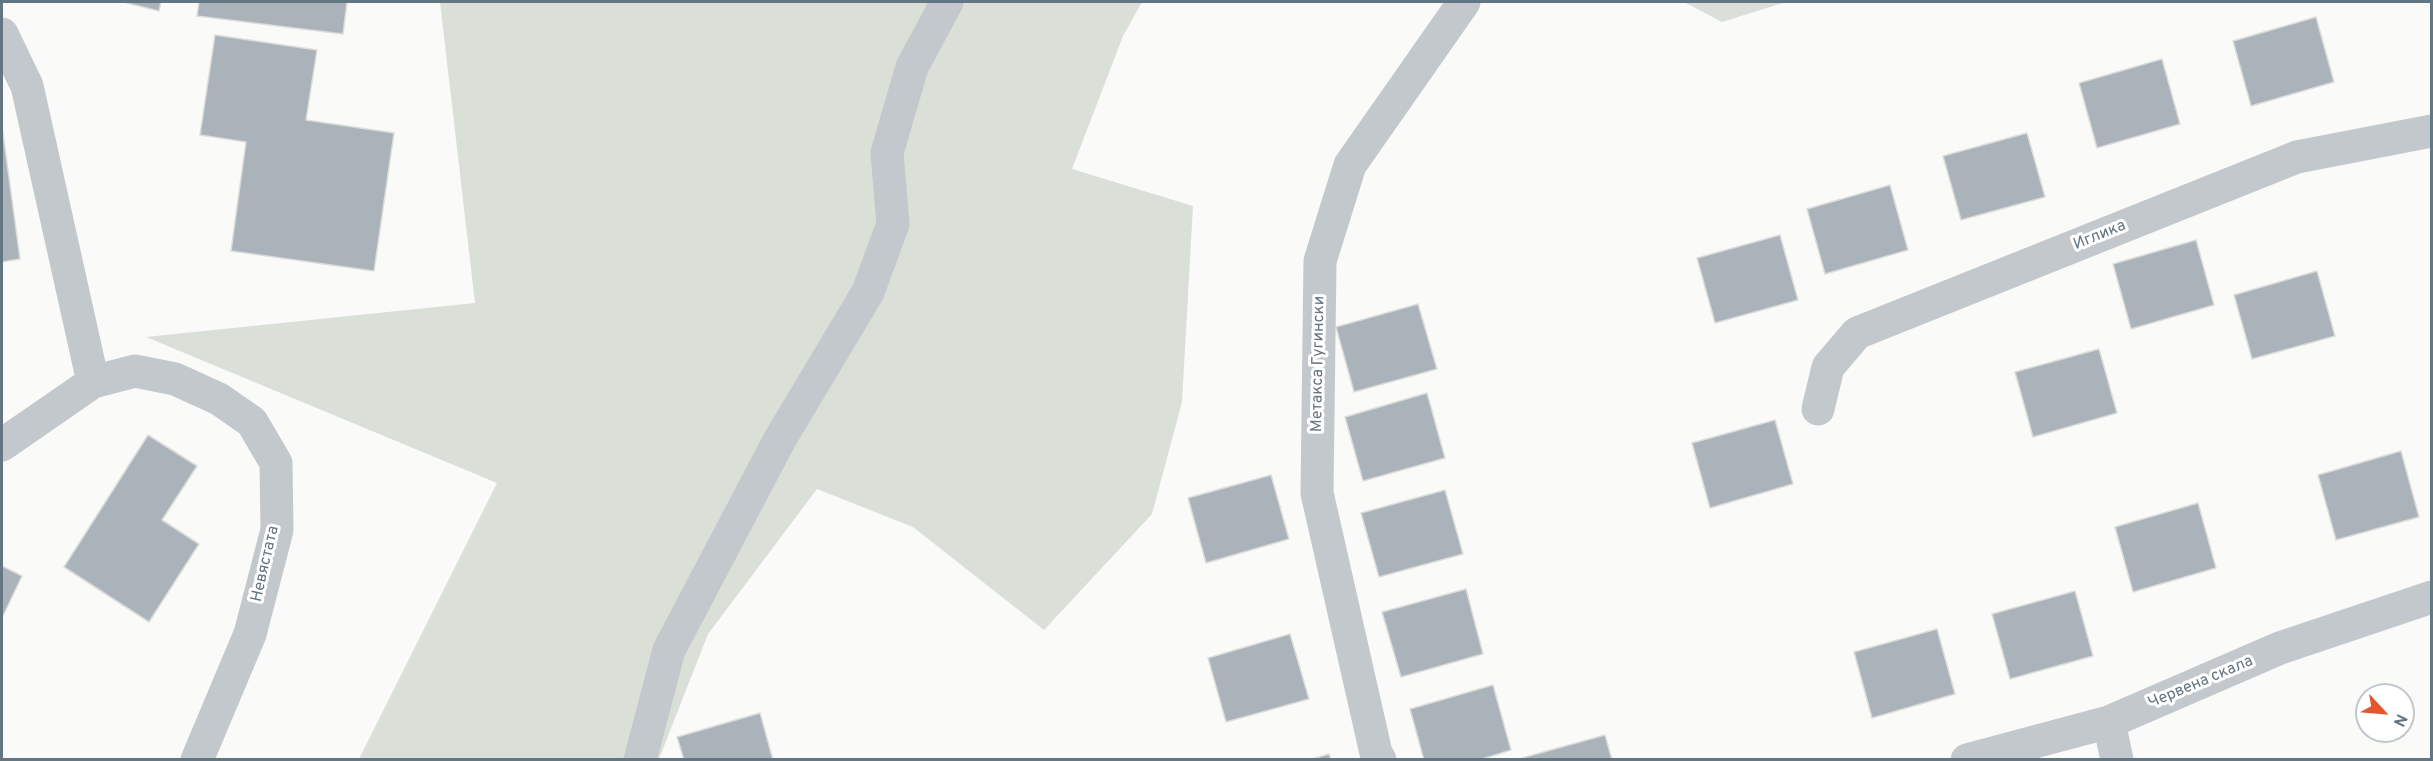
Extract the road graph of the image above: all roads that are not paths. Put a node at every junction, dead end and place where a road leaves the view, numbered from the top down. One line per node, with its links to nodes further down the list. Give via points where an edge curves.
1 (947, 2): 11 (street, via 912,67 887,153 894,224 868,292 780,439 669,650)
2 (1464, 2): 12 (street, Метакса Гугински, via 1350,165 1320,261 1317,493)
3 (2, 34): 5 (street, via 27,86)
4 (2432, 131): 6 (street, Иглика, via 2296,157 1857,333 1828,367)
5 (93, 382): 7 (street, Невястата); 10 (street, Невястата, via 135,371 175,379 219,399 252,423 276,463 277,530 250,634)
6 (1818, 409)
7 (5, 441)
8 (2432, 597): 9 (street, Червена скала, via 2280,648)
9 (2109, 722): 13 (street, Червена скала); 14 (street)
10 (197, 759)
11 (640, 759)
12 (1380, 759)
13 (1967, 759)
14 (2117, 759)

